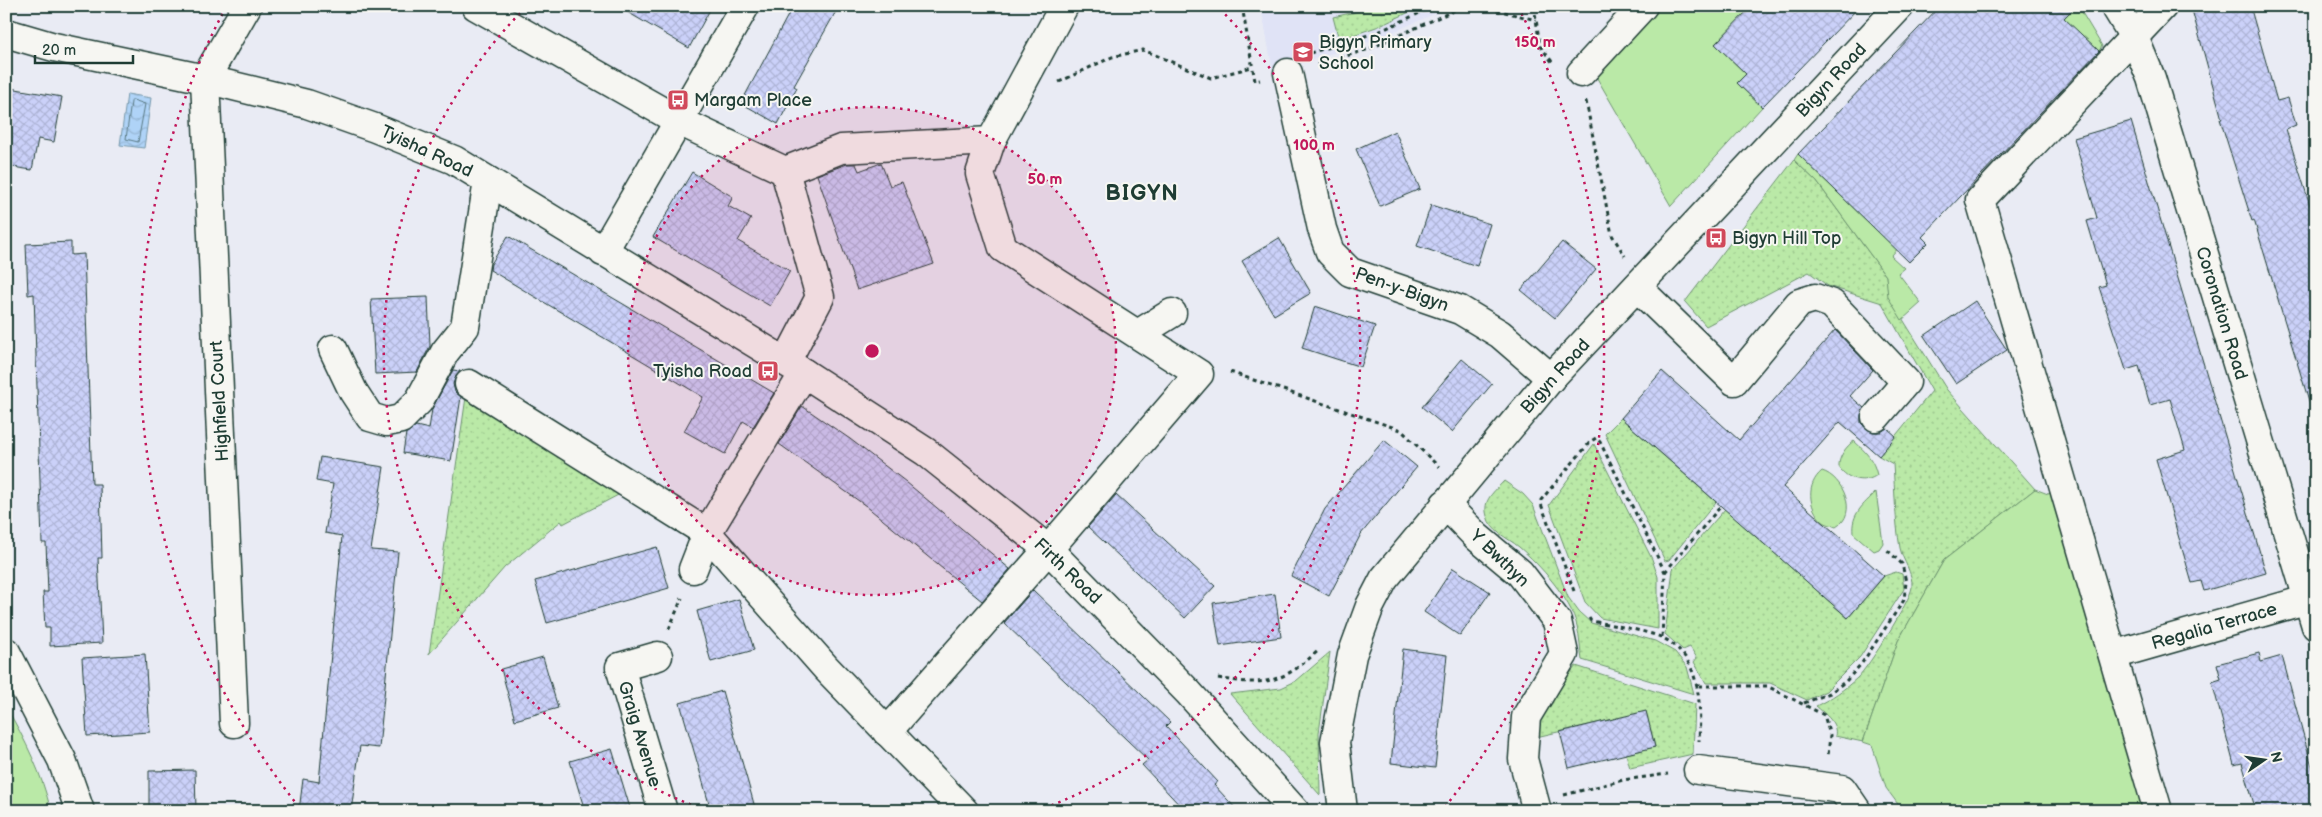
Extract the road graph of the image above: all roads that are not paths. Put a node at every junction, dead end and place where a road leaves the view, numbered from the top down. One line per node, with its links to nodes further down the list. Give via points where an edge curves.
1 (247, 6): 13 (street)
2 (476, 6): 14 (street)
3 (745, 6): 14 (street)
4 (1064, 6): 15 (street)
5 (1643, 6): 12 (street)
6 (1900, 6): 19 (street, Bigyn Road)
7 (2115, 6): 10 (street, Coronation Road)
8 (2163, 6): 10 (street)
9 (6, 33): 13 (street, Tyisha Road, via 54,47)
10 (2134, 37): 31 (street, Coronation Road, via 2151,78); 34 (street, via 1980,200)
11 (1288, 73): 24 (street, Pen-y-Bigyn, via 1322,229 1330,252 1350,272 1460,310 1500,334)
12 (1580, 74)
13 (205, 79): 17 (street, Tyisha Road, via 307,104 375,128 454,160); 36 (street, Highfield Court)
14 (679, 121): 16 (street); 18 (street)
15 (991, 141): 16 (street, via 841,149); 21 (street, via 980,174 1003,248)
16 (785, 171): 23 (street, via 820,297)
17 (488, 181): 18 (street, Tyisha Road); 22 (street, via 465,327 446,352 419,401 401,419 388,422 370,417 352,391)
18 (604, 252): 23 (street, Tyisha Road)
19 (1639, 285): 24 (street, Bigyn Road); 26 (street, via 1734,381 1799,303 1815,298 1832,304 1906,382)
20 (1172, 313): 21 (street)
21 (1138, 334): 29 (street, via 1199,374)
22 (333, 349)
23 (795, 368): 28 (street); 29 (street, Firth Road, via 926,452)
24 (1551, 378): 27 (street, Bigyn Road)
25 (469, 384): 28 (street)
26 (1876, 417)
27 (1452, 495): 39 (street, Y Bwthyn, via 1478,537 1520,573 1557,620 1564,654 1526,718 1523,759); 44 (street, Bigyn Road, via 1384,579 1352,655 1336,742)
28 (707, 533): 30 (street); 37 (street)
29 (1049, 550): 37 (street); 43 (street, Firth Road, via 1188,692)
30 (693, 569)
31 (2312, 598): 32 (street, Coronation Road); 34 (street, Regalia Terrace)
32 (2316, 626)
33 (6, 652): 40 (street, via 62,760)
34 (2113, 655): 46 (street)
35 (658, 656): 41 (street, Graig Avenue, via 620,668)
36 (234, 723)
37 (887, 732): 42 (street)
38 (1698, 770): 45 (street, via 1842,789)
39 (1536, 807)
40 (80, 811)
41 (663, 811)
42 (964, 811)
43 (1295, 811)
44 (1344, 811)
45 (1857, 811)
46 (2158, 811)

